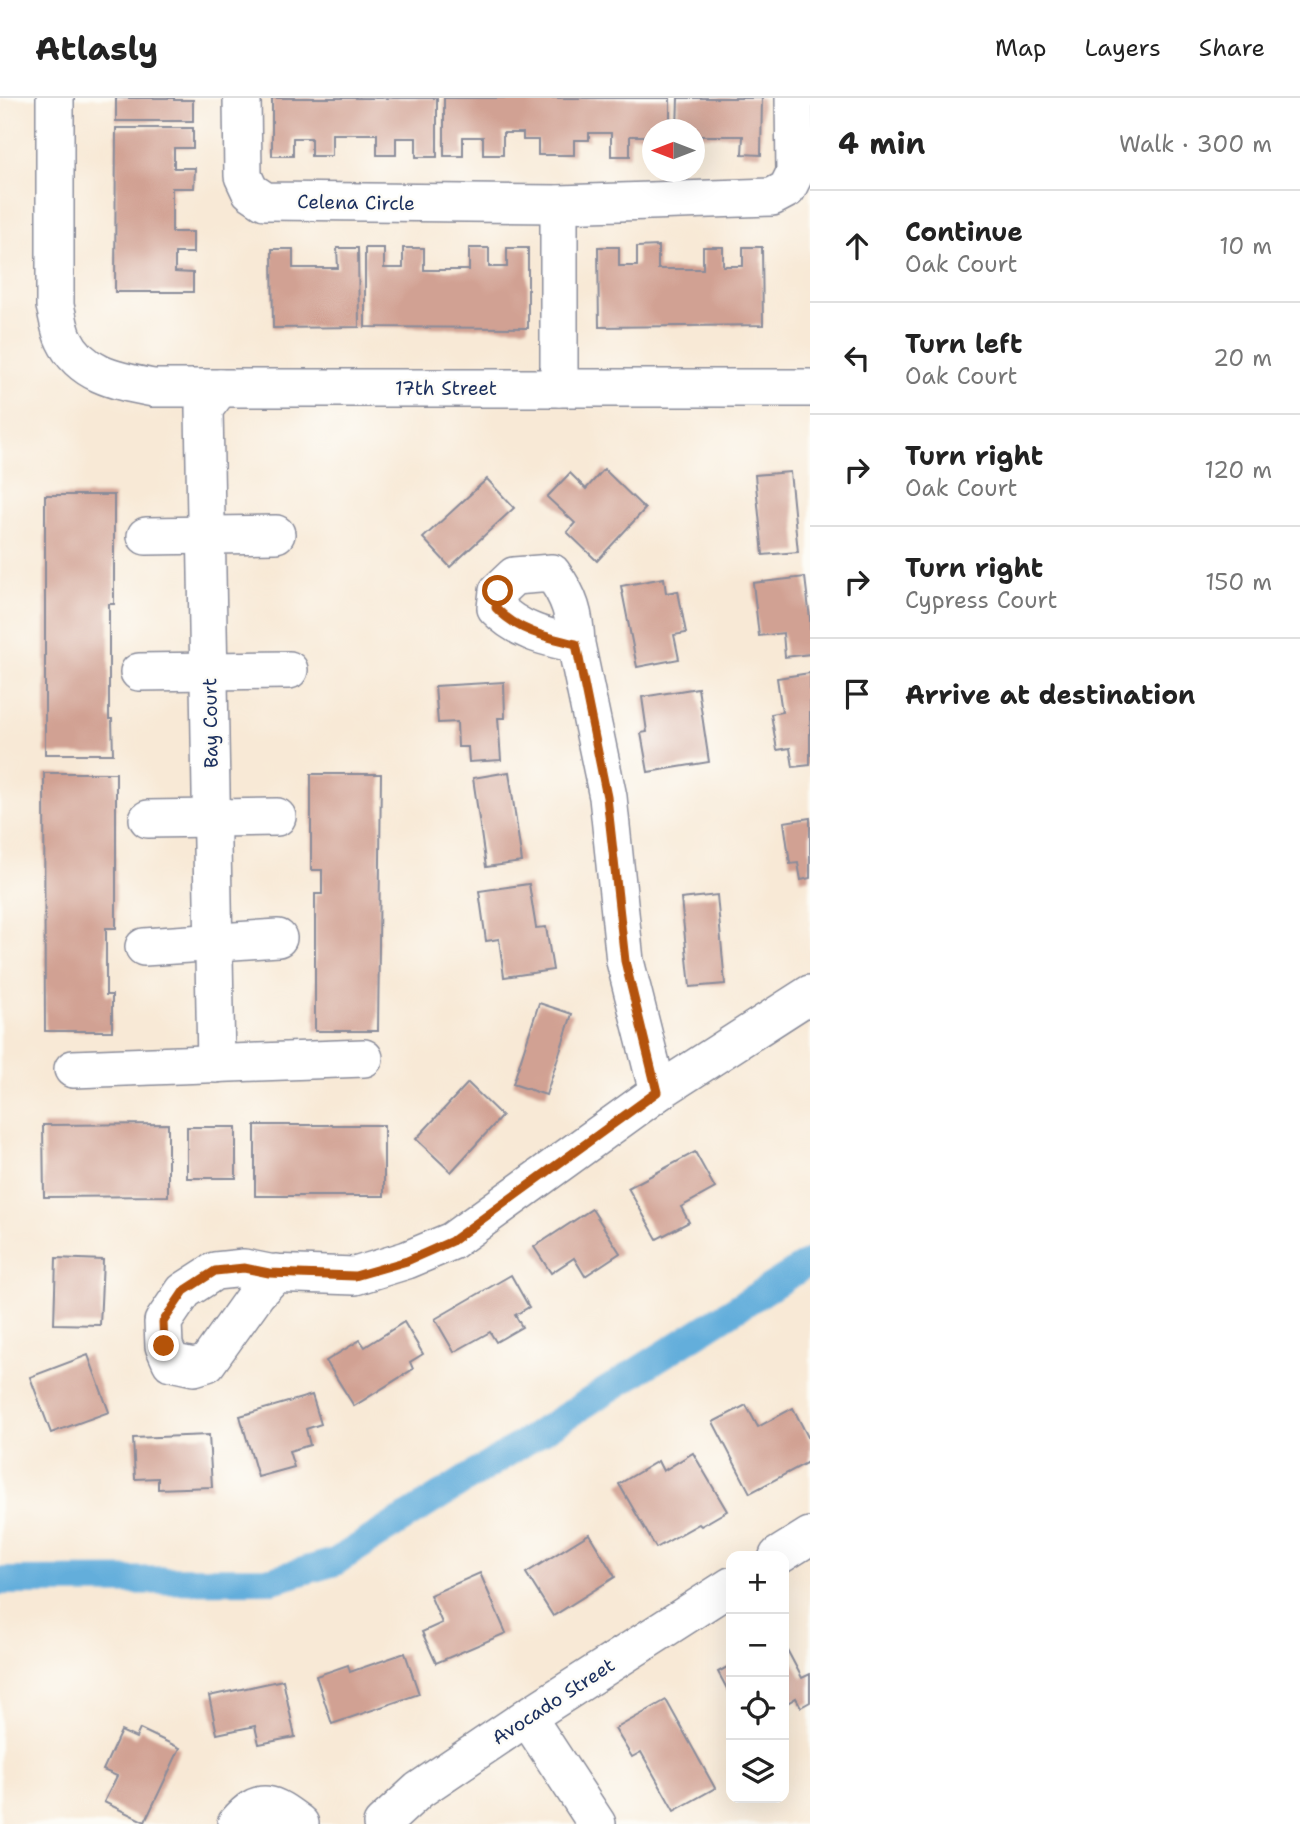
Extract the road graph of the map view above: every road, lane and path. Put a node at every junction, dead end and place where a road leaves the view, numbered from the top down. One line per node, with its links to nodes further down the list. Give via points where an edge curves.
1 (55, 98): 5 (street, 17th Street, via 55,306 64,339 86,368 112,380 153,388)
2 (242, 98): 4 (street, Celena Circle, via 243,176 250,191 265,201)
3 (794, 98): 4 (street, Celena Circle, via 795,173 787,190 772,197)
4 (559, 204): 6 (street)
5 (220, 388): 6 (street, 17th Street); 9 (street, Bay Court, via 204,410)
6 (559, 388): 7 (street, 17th Street)
7 (810, 388)
8 (276, 534): 9 (street)
9 (206, 535): 10 (street); 13 (street, Bay Court)
10 (146, 536)
11 (576, 644): 25 (street, via 607,797 625,961)
12 (289, 670): 13 (street)
13 (209, 671): 14 (street); 17 (street, Bay Court)
14 (139, 672)
15 (277, 817): 17 (street)
16 (148, 819): 17 (street)
17 (212, 819): 19 (street, Bay Court)
18 (278, 939): 19 (street)
19 (214, 943): 20 (street); 23 (street, Bay Court)
20 (144, 947)
21 (810, 994): 25 (street)
22 (364, 1058): 23 (street)
23 (216, 1064): 24 (street)
24 (73, 1069)
25 (657, 1092): 26 (street, via 452,1241 407,1261 355,1276)
26 (276, 1273)
27 (810, 1536): 28 (street)
28 (786, 1551)
29 (726, 1589): 30 (street, Avocado Street)
30 (527, 1717): 33 (street, Avocado Street, via 419,1790); 34 (street)
31 (236, 1824): 32 (street, via 260,1804 275,1805)
32 (300, 1824)
33 (382, 1824)
34 (597, 1824)

